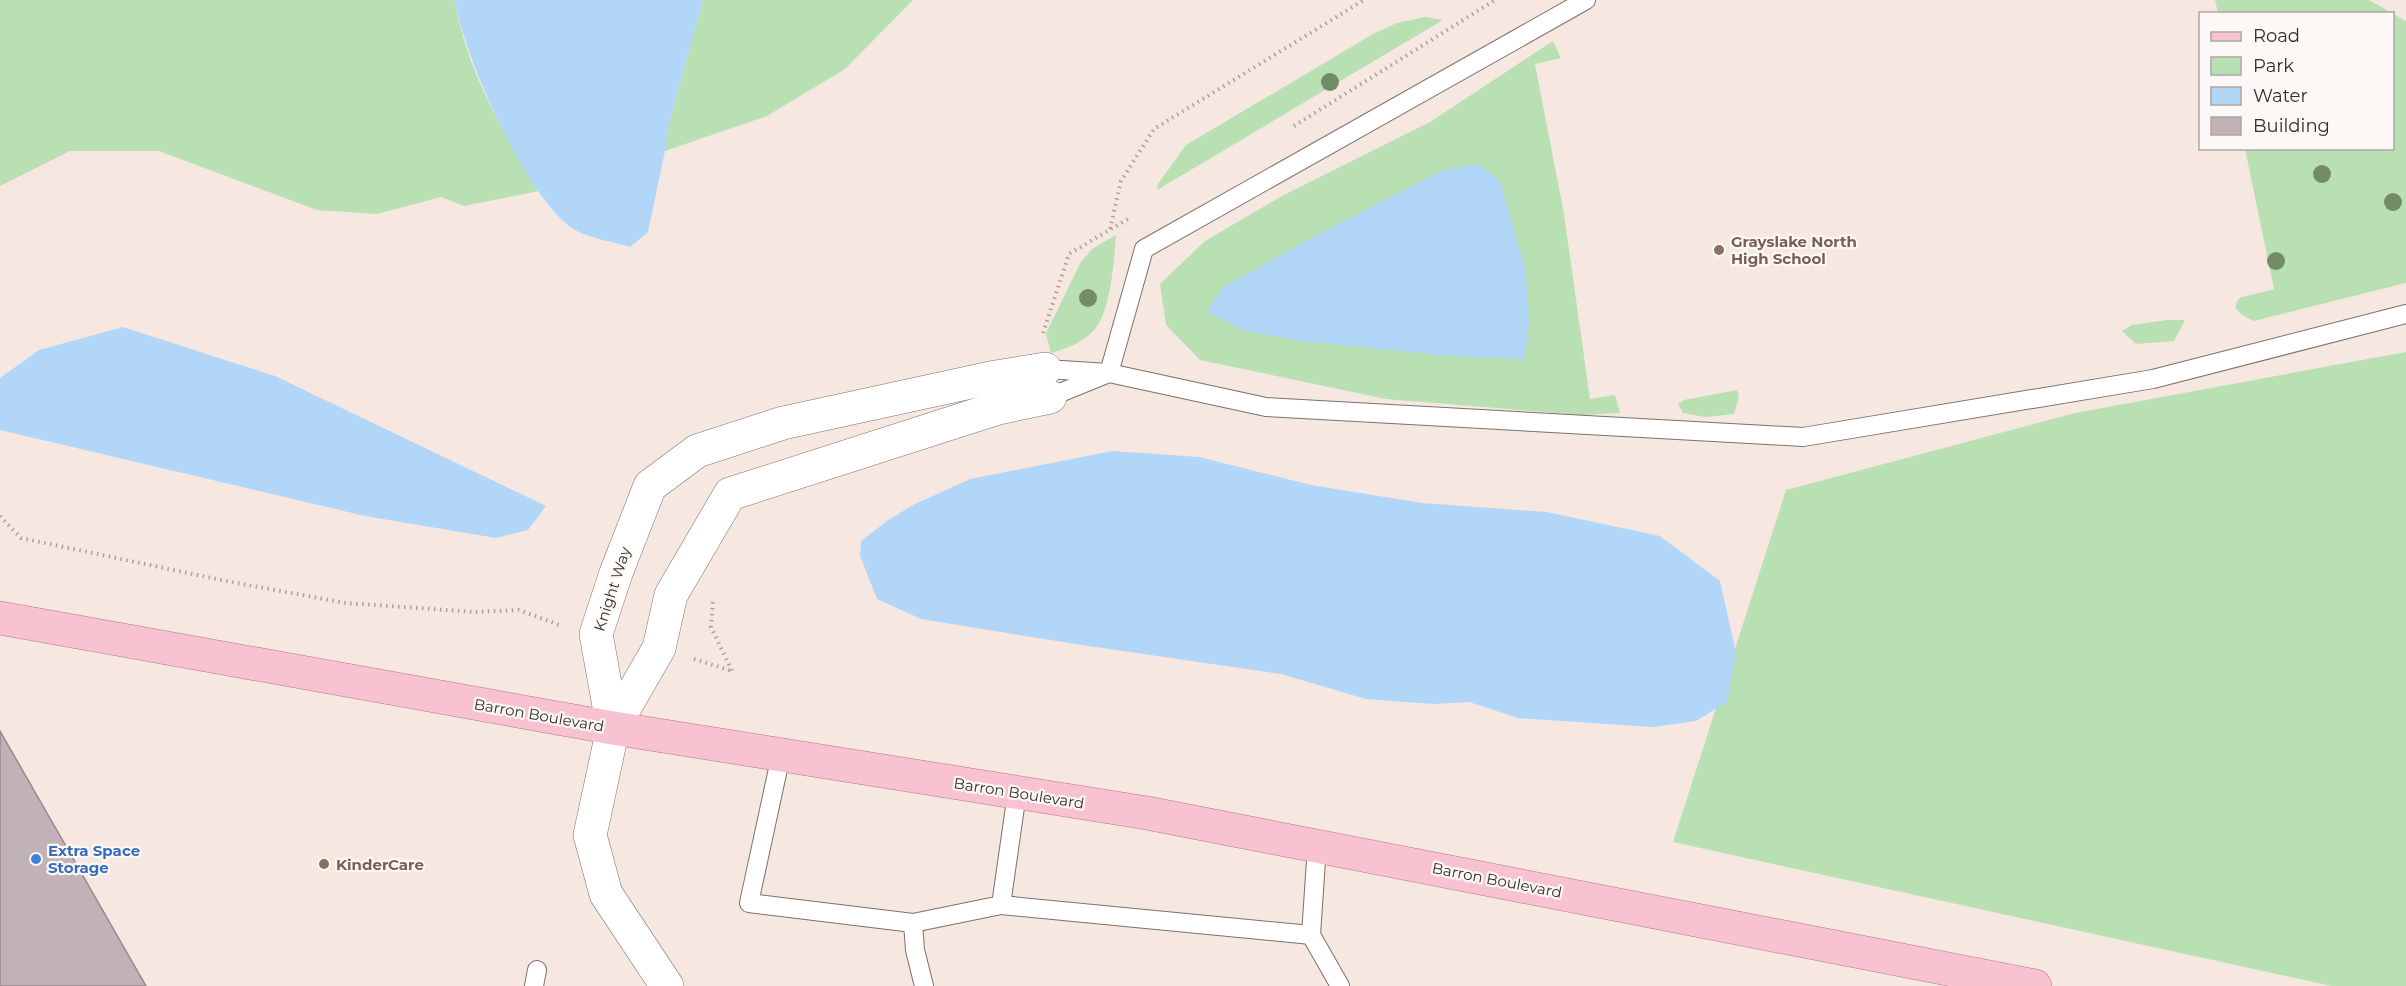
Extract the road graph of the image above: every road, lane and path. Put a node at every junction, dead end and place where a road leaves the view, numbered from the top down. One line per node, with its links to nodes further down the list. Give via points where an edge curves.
1 (1364, 0): 6 (path, via 1154,129 1121,181)
2 (1495, 0): 4 (path)
3 (1586, 0): 8 (lane, via 1144,249)
4 (1290, 129)
5 (1130, 218): 6 (path)
6 (1110, 230): 9 (path, via 1069,254 1040,341)
7 (2406, 314): 8 (lane, via 2153,379 1803,437 1266,407)
8 (1109, 373): 9 (lane); 9 (lane)
9 (1047, 383): 13 (street, Knight Way, via 990,378 783,423 697,451 650,486); 14 (street, via 998,408 730,494 671,595)
10 (0, 516): 13 (path, via 21,538 226,581 346,603 475,612 519,610)
11 (714, 591): 14 (path, via 711,627 732,671)
12 (0, 618): 15 (main road, Barron Boulevard)
13 (596, 634): 15 (street, Knight Way)
14 (659, 648): 15 (street)
15 (613, 728): 16 (main road, Barron Boulevard); 22 (street, via 590,835 606,894)
16 (781, 755): 17 (main road, Barron Boulevard); 20 (lane, via 748,903)
17 (1017, 793): 18 (main road, Barron Boulevard); 19 (lane)
18 (1317, 845): 21 (lane); 25 (main road, Barron Boulevard)
19 (1001, 905): 20 (lane); 21 (lane)
20 (913, 922): 23 (lane)
21 (1311, 935): 24 (lane)
22 (666, 986)
23 (924, 986)
24 (1340, 986)
25 (2035, 986)

